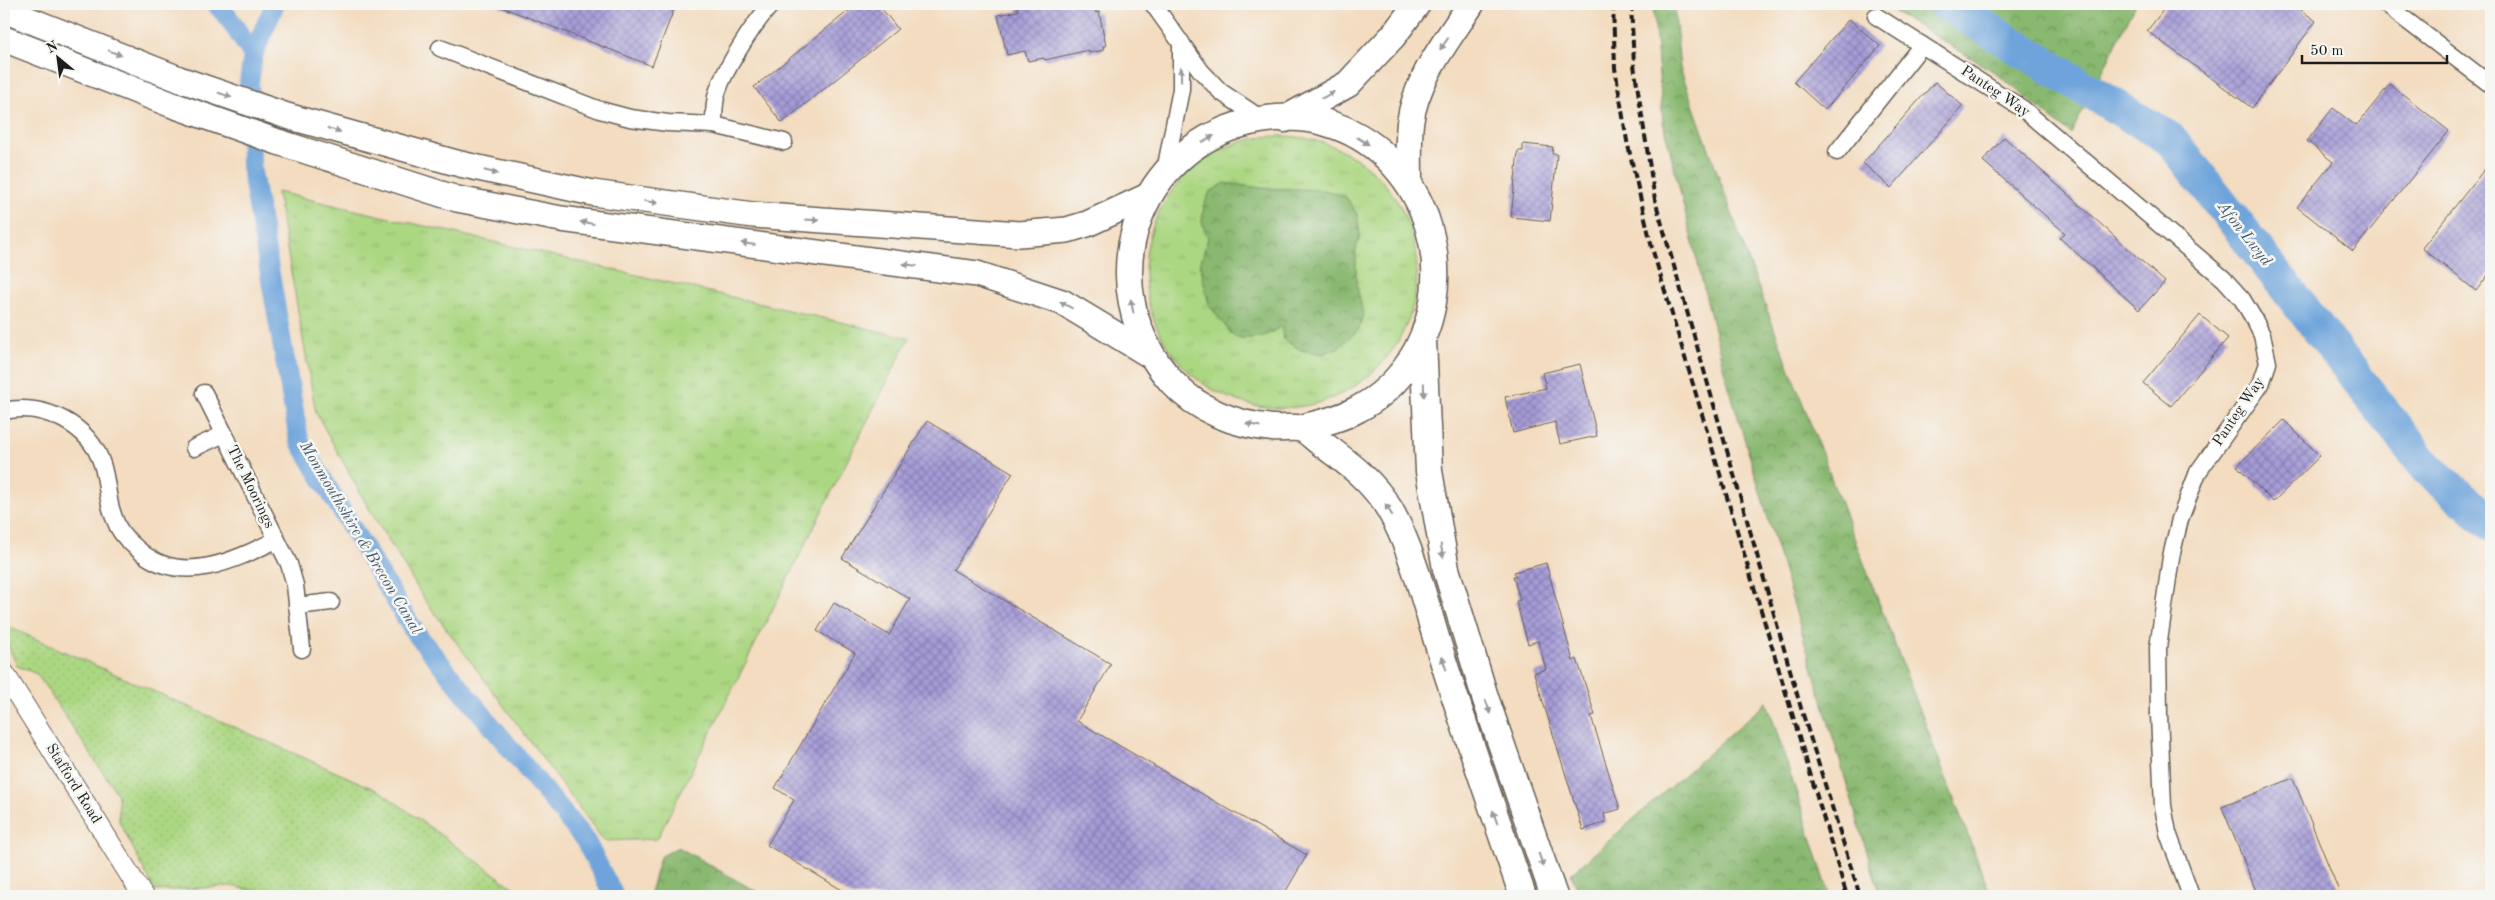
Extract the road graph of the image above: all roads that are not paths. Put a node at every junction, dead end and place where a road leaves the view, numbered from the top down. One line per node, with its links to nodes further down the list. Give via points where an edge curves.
1 (28, 4): 10 (main road)
2 (772, 4): 18 (street, via 760,15 735,57 716,97)
3 (1153, 4): 11 (street)
4 (1417, 4): 17 (highway, one-way to 4, via 1348,84 1393,36)
5 (1471, 4): 22 (highway, one-way to 22, via 1436,56 1420,88 1410,122)
6 (2384, 4): 15 (street)
7 (4, 10): 10 (main road)
8 (1876, 16): 12 (street, Panteg Way)
9 (4, 40): 16 (main road)
10 (83, 40): 23 (main road, one-way to 23, via 179,79 287,116 417,154 545,184 673,205 798,219 994,233 1043,233 1088,224)
11 (1181, 42): 17 (street, via 1221,92); 21 (street, one-way to 11, via 1181,89)
12 (1922, 45): 20 (street); 39 (street, Panteg Way, via 2024,109 2067,144 2224,279 2242,299 2262,335 2268,362 2261,384 2198,472 2180,519 2158,648 2163,806 2168,832)
13 (440, 48): 18 (street, via 600,110 640,119)
14 (4, 56): 16 (main road)
15 (2491, 86)
16 (170, 104): 25 (main road, one-way to 16, via 1062,302 977,274 561,219 457,198)
17 (1274, 119): 21 (highway, one-way to 17, via 1209,137 1236,126); 22 (highway, one-way to 22, via 1326,124 1351,134 1380,152)
18 (714, 125): 19 (street)
19 (784, 142)
20 (1836, 152)
21 (1165, 174): 23 (highway)
22 (1409, 182): 24 (highway, via 1426,216 1436,259 1435,287)
23 (1150, 195): 25 (highway, one-way to 23, via 1131,305 1128,276 1130,248)
24 (1423, 341): 28 (highway, via 1407,368 1386,390 1360,408 1332,421); 38 (highway, one-way to 38, via 1429,471 1446,569 1485,696)
25 (1152, 357): 28 (highway, one-way to 25, via 1254,426 1207,409 1176,387)
26 (204, 393): 29 (street, The Moorings)
27 (4, 411): 31 (street, The Moorings, via 33,410 50,414 82,432 102,464 107,498 119,528 128,542 160,564 198,569 218,565)
28 (1301, 428): 37 (highway, one-way to 28, via 1408,550 1392,513 1372,484 1350,463)
29 (224, 434): 30 (street, The Moorings); 31 (street, The Moorings)
30 (194, 448)
31 (276, 540): 33 (street, The Moorings, via 289,564)
32 (331, 602): 33 (street)
33 (297, 606): 34 (street, The Moorings)
34 (302, 649)
35 (4, 673): 36 (street, Stafford Road)
36 (143, 896)
37 (1523, 896)
38 (1554, 896)
39 (2191, 896)

